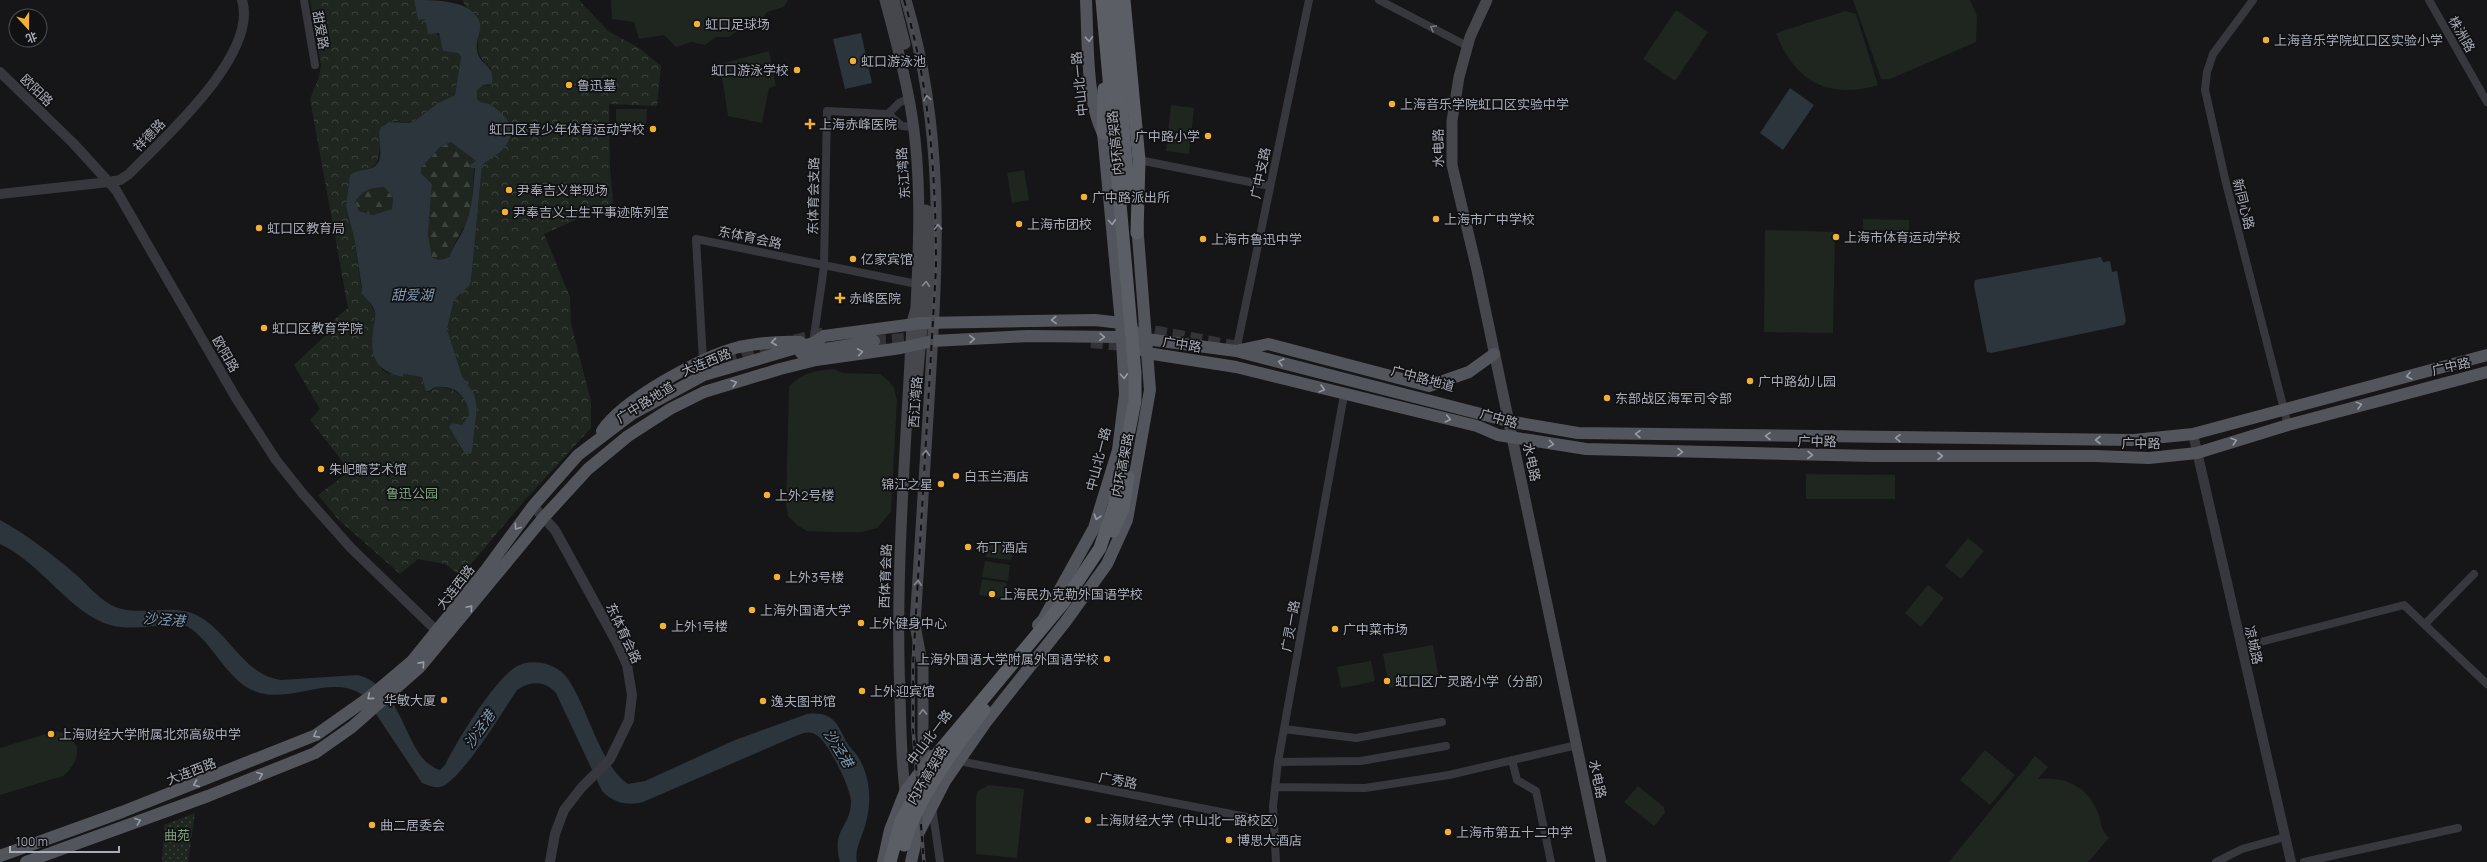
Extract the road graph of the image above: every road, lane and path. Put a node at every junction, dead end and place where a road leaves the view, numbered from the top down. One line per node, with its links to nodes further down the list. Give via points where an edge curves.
1 (242, 0): 26 (street, 祥德路, via 245,18 241,36 221,73 180,122 129,174 120,180)
2 (304, 0): 18 (street, 甜爱路)
3 (885, 0): 20 (main road, 东江湾路, via 899,47)
4 (894, 0): 32 (main road, 东江湾路, one-way to 4, via 927,270 923,150 913,84)
5 (906, 0): 32 (main road, 西江湾路, one-way to 5, via 938,239 934,154 924,77)
6 (1086, 0): 24 (main road, 中山北一路, one-way to 24, via 1090,75 1097,122)
7 (1096, 0): 24 (highway, via 1105,103)
8 (1102, 0): 88 (highway, 内环高架路, bridge, via 1135,373 1135,401 1114,506 1100,548 1064,602 938,753 901,820)
9 (1113, 0): 89 (highway, 内环高架路, bridge, via 1132,227 1142,395 1123,509 1104,552 1069,608 983,711 946,762 908,828)
10 (1120, 0): 29 (main road)
11 (1124, 0): 25 (highway)
12 (1309, 0): 27 (street, 广中支路)
13 (1379, 0): 17 (street, one-way to 13)
14 (1487, 0): 17 (main road, 水电路)
15 (2253, 0): 51 (street, 新同心路, via 2213,54 2207,72 2206,90 2226,183)
16 (2429, 0): 21 (street, 株洲路)
17 (1467, 46): 42 (main road, 水电路, via 1454,104 1451,158)
18 (315, 65)
19 (0, 72): 26 (street, 欧阳路)
20 (908, 98): 22 (street); 23 (main road, 东江湾路)
21 (2487, 102)
22 (888, 114): 23 (street, via 902,126); 30 (street, 东体育会支路, via 827,111)
23 (913, 127): 31 (main road, 东江湾路, via 919,204)
24 (1103, 133): 33 (main road, 中山北一路, one-way to 33)
25 (1139, 160): 27 (street); 29 (highway)
26 (109, 182): 28 (street, 祥德路); 64 (street, 欧阳路, via 122,199 236,398 276,460 335,531)
27 (1270, 186): 40 (street, 广中支路)
28 (0, 194)
29 (1137, 234): 35 (main road)
30 (824, 266): 31 (street, 东体育会路); 38 (street, 东体育会支路); 45 (street, 东体育会路, via 696,239)
31 (918, 284): 32 (main road, 东江湾路, via 916,308)
32 (923, 323): 33 (main road, one-way to 32, via 1075,320); 37 (main road, 西江湾路); 38 (main road, 大连西路, via 824,336); 39 (main road, 西体育会路)
33 (1121, 323): 34 (main road, 中山北一路); 35 (main road)
34 (1122, 337): 37 (main road, one-way to 34, via 1028,336); 41 (main road); 75 (main road, 中山北一路, one-way to 75, via 1125,394 1118,450 1094,528 1043,620 993,677)
35 (1146, 339): 40 (main road, 广中路); 41 (main road)
36 (874, 341): 61 (main road, 广中路地道, via 781,358 735,371 691,390 618,435 583,463 566,479)
37 (933, 341): 39 (main road, 大连西路); 75 (main road, 西江湾路, one-way to 37, via 923,668 915,625)
38 (813, 343): 45 (main road, one-way to 45, via 778,341 738,348); 59 (main road, 大连西路, via 704,374 632,414)
39 (915, 345): 61 (main road, 大连西路, one-way to 39, via 588,469 628,436 670,409 704,392 797,364); 77 (main road, 西体育会路, via 897,623 902,767)
40 (1236, 351): 42 (main road, via 1268,344 1429,386 1469,372); 52 (main road, 广中路, one-way to 40)
41 (1147, 353): 49 (main road, 广中路, via 1236,367); 73 (main road, via 1150,390 1127,520 1107,564)
42 (1494, 354): 53 (main road, 水电路)
43 (2487, 355): 51 (main road, 广中路, one-way to 51)
44 (1196, 356): 49 (main road, via 1260,367)
45 (703, 360): 55 (main road, via 632,402 609,420)
46 (725, 361): 55 (main road, 广中路地道, via 680,380 636,405)
47 (2487, 372): 54 (main road, 广中路, one-way to 47)
48 (1352, 375): 52 (main road, 广中路地道, via 1476,407)
49 (1296, 382): 50 (main road, 广中路, one-way to 50)
50 (1344, 395): 57 (main road, 广中路, one-way to 57, via 1477,426); 69 (street, 广灵一路)
51 (2284, 409): 54 (street, 新同心路); 56 (main road, 广中路)
52 (1484, 414): 53 (main road, 广中路)
53 (1508, 420): 56 (main road, 广中路, one-way to 53, via 2134,440 1623,434 1578,433); 57 (main road, 水电路)
54 (2288, 424): 58 (main road, 广中路, one-way to 54)
55 (602, 431): 59 (main road, 广中路地道)
56 (2193, 434): 58 (street, 凉城路)
57 (1512, 437): 58 (main road, 广中路, one-way to 58, via 1586,449 1841,455 2149,458); 70 (main road, 水电路)
58 (2197, 453): 65 (street, 凉城路)
59 (578, 455): 60 (main road, 大连西路)
60 (533, 506): 61 (street, 东体育会路); 64 (main road, 大连西路, one-way to 64)
61 (548, 513): 64 (main road, 大连西路, one-way to 61); 86 (street, 东体育会路, via 614,638 630,676 632,695 631,713 607,764 591,778 564,810 555,834)
62 (2474, 574): 63 (street)
63 (2424, 624): 65 (street, via 2404,605); 67 (street)
64 (441, 635): 66 (main road, 大连西路, via 412,661)
65 (2241, 647): 82 (street, 凉城路)
66 (394, 683): 83 (main road, 大连西路, one-way to 83, via 316,735 244,765); 85 (main road, 大连西路, one-way to 66, via 208,796 315,753 352,727)
67 (2487, 684)
68 (1442, 722): 69 (street, via 1356,738)
69 (1284, 729): 74 (street, 广灵一路)
70 (1577, 745): 72 (street); 93 (main road, 水电路)
71 (1446, 746): 74 (street, via 1361,761)
72 (1512, 760): 76 (street, via 1449,775 1365,788); 92 (street, via 1517,780 1536,791)
73 (959, 761): 78 (main road); 79 (street, 广秀路)
74 (1278, 762): 76 (street, 广灵一路)
75 (925, 765): 77 (main road, 中山北一路); 78 (main road, 西江湾路)
76 (1275, 787): 79 (street, 广灵一路)
77 (907, 789): 81 (main road, 西体育会路); 84 (main road, 西体育会路); 87 (main road, 中山北一路, via 890,830)
78 (932, 807): 81 (main road); 90 (street)
79 (1273, 822): 91 (street, 广灵一路)
80 (2458, 828): 96 (street)
81 (917, 836): 84 (main road)
82 (2285, 837): 94 (street, via 2242,849); 95 (street, 凉城路)
83 (0, 856)
84 (912, 857)
85 (26, 862)
86 (550, 862)
87 (883, 862)
88 (890, 862)
89 (899, 862)
90 (940, 862)
91 (1276, 862)
92 (1552, 862)
93 (1601, 862)
94 (2216, 862)
95 (2291, 862)
96 (2304, 862)

